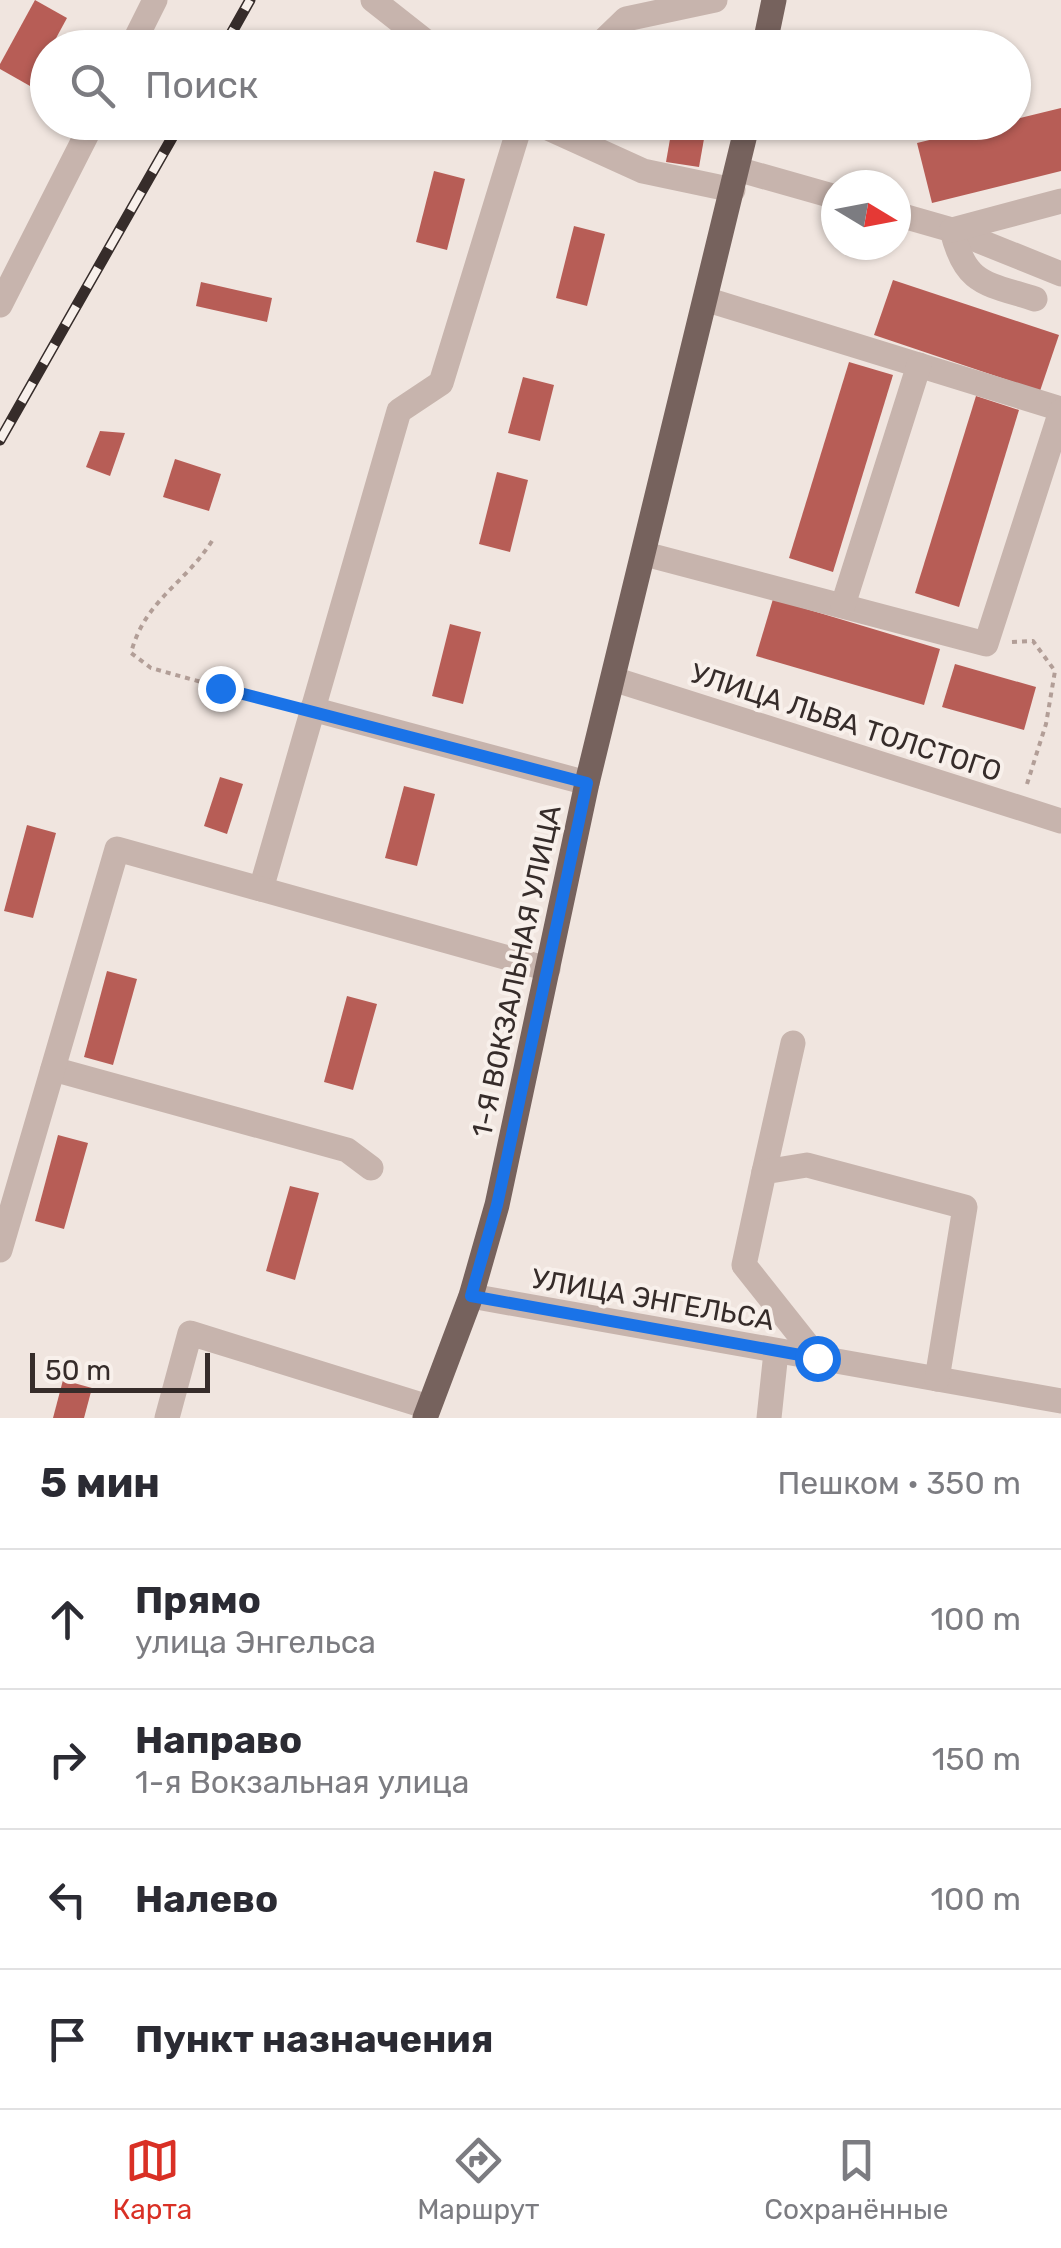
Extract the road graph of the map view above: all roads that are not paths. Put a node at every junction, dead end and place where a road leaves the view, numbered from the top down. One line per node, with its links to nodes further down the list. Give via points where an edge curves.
1 (373, 0): 6 (street)
2 (715, 0): 7 (street, via 626,19)
3 (774, 0): 8 (main road)
4 (148, 2): 5 (street)
5 (138, 30)
6 (411, 30)
7 (615, 30)
8 (768, 30)
9 (84, 140): 21 (street)
10 (516, 140): 27 (street, via 441,384 400,411)
11 (576, 140): 13 (street, via 643,170)
12 (744, 140): 13 (main road, 1-Я ВОКЗАЛЬНАЯ УЛИЦА)
13 (735, 180): 14 (street); 20 (main road, 1-Я ВОКЗАЛЬНАЯ УЛИЦА)
14 (821, 194)
15 (1061, 201): 17 (street)
16 (911, 218): 17 (street)
17 (952, 230): 18 (street); 19 (street, via 959,259 977,280)
18 (1061, 274)
19 (1035, 299)
20 (708, 300): 22 (street); 24 (main road, 1-Я ВОКЗАЛЬНАЯ УЛИЦА)
21 (0, 305)
22 (919, 365): 23 (street); 25 (street)
23 (1061, 410): 25 (street, via 986,644)
24 (645, 554): 25 (street); 26 (main road, 1-Я ВОКЗАЛЬНАЯ УЛИЦА)
25 (843, 605)
26 (613, 679): 28 (main road, 1-Я ВОКЗАЛЬНАЯ УЛИЦА); 29 (street, УЛИЦА ЛЬВА ТОЛСТОГО)
27 (312, 709): 28 (street); 30 (street)
28 (587, 783): 31 (main road, 1-Я ВОКЗАЛЬНАЯ УЛИЦА)
29 (1061, 821)
30 (260, 888): 31 (street); 33 (street, via 117,849)
31 (548, 968): 37 (main road, 1-Я ВОКЗАЛЬНАЯ УЛИЦА)
32 (793, 1043): 35 (street)
33 (53, 1069): 34 (street, via 347,1150); 36 (street)
34 (372, 1168)
35 (764, 1172): 39 (street, via 744,1265); 40 (street, via 806,1165 965,1207)
36 (0, 1250)
37 (471, 1296): 38 (street, УЛИЦА ЭНГЕЛЬСА); 42 (main road, 1-Я ВОКЗАЛЬНАЯ УЛИЦА)
38 (776, 1352): 39 (street, УЛИЦА ЭНГЕЛЬСА); 44 (street)
39 (817, 1358): 40 (street, УЛИЦА ЭНГЕЛЬСА)
40 (938, 1379): 41 (street, УЛИЦА ЭНГЕЛЬСА)
41 (1061, 1401)
42 (427, 1413): 43 (street, via 190,1333)
43 (167, 1418)
44 (770, 1418)

